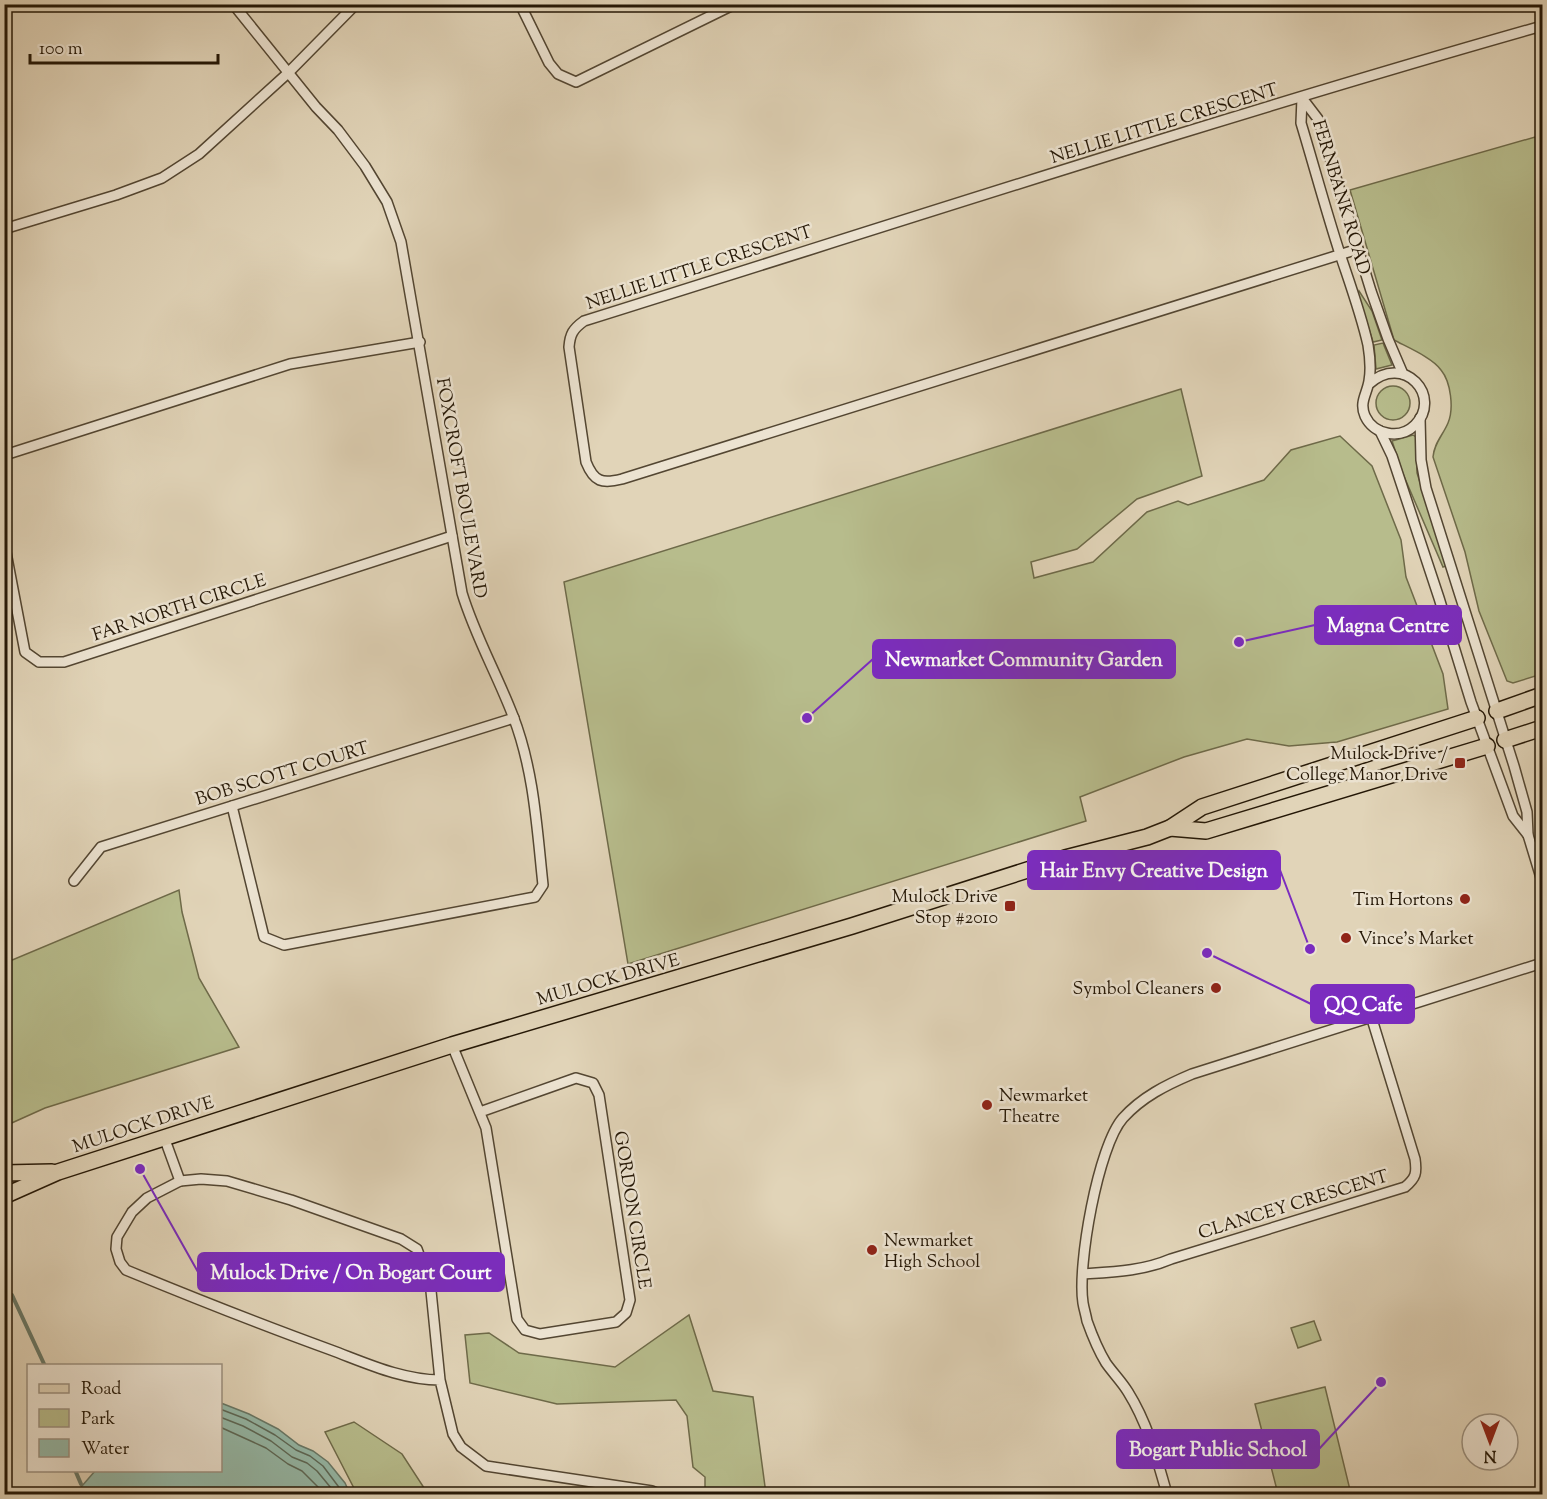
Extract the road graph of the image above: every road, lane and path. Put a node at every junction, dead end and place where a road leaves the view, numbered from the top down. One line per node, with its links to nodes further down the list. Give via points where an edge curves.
1 (233, 4): 6 (street, FOXCROFT BOULEVARD)
2 (356, 4): 6 (street)
3 (520, 4): 4 (street, via 549,63 558,74 576,82)
4 (735, 4)
5 (1542, 26): 7 (street, NELLIE LITTLE CRESCENT)
6 (288, 73): 8 (street, via 199,154 162,178); 11 (street, FOXCROFT BOULEVARD, via 345,139 387,202 401,242)
7 (1302, 98): 9 (street, FERNBANK ROAD, via 1318,119); 10 (street, FERNBANK ROAD, via 1300,123); 10 (street, NELLIE LITTLE CRESCENT, via 584,321 570,335 569,347 586,462 594,477 602,481 622,479)
8 (4, 229)
9 (1358, 249): 10 (street, NELLIE LITTLE CRESCENT); 12 (street, FERNBANK ROAD)
10 (1340, 255): 13 (street, FERNBANK ROAD, via 1368,345)
11 (420, 342): 16 (street, via 290,364); 17 (street, FOXCROFT BOULEVARD)
12 (1403, 374): 13 (street, via 1384,374); 14 (street, via 1421,390 1424,405)
13 (1369, 384): 15 (street, via 1363,408 1369,422)
14 (1420, 418): 15 (street, via 1407,431); 20 (street, via 1426,488)
15 (1380, 431): 22 (street, via 1392,456)
16 (4, 458)
17 (452, 536): 18 (street, FAR NORTH CIRCLE, via 64,662 39,662 25,652); 21 (street, FOXCROFT BOULEVARD, via 469,615)
18 (4, 542)
19 (1542, 695): 20 (main road)
20 (1497, 711): 24 (street)
21 (514, 718): 26 (street, BOB SCOTT COURT); 26 (street, FOXCROFT BOULEVARD, via 530,778 543,885 535,897 284,945 264,937)
22 (1477, 718): 25 (street); 27 (main road, MULOCK DRIVE, via 1202,807)
23 (1542, 728): 24 (main road)
24 (1505, 740): 28 (street, via 1527,812)
25 (1487, 746): 27 (main road, MULOCK DRIVE, via 1206,831); 28 (street, via 1513,816)
26 (232, 806): 29 (street, BOB SCOTT COURT, via 101,847)
27 (1170, 828): 33 (main road, MULOCK DRIVE)
28 (1528, 835): 30 (street)
29 (74, 881)
30 (1542, 881)
31 (1542, 963): 32 (street)
32 (1371, 1016): 40 (street, via 1192,1074 1139,1103 1108,1142 1096,1183); 40 (street, CLANCEY CRESCENT, via 1415,1159 1414,1179 1405,1187 1154,1266)
33 (452, 1046): 34 (street, GORDON CIRCLE); 35 (main road, MULOCK DRIVE)
34 (480, 1112): 34 (street, GORDON CIRCLE, via 486,1128 517,1319 525,1330 540,1334 616,1322 626,1313 630,1300 599,1095 593,1083 576,1078)
35 (164, 1137): 36 (main road, MULOCK DRIVE); 38 (street)
36 (58, 1172): 37 (main road, MULOCK DRIVE); 39 (main road, MULOCK DRIVE)
37 (4, 1173)
38 (180, 1181): 41 (street, via 227,1181 401,1239 417,1250 431,1291); 41 (street, via 147,1198 132,1212 117,1237 116,1250 126,1270 398,1374)
39 (4, 1196)
40 (1083, 1274): 43 (street, via 1083,1302 1095,1342 1148,1429)
41 (440, 1380): 42 (street, via 453,1434 460,1447 486,1466)
42 (659, 1494)
43 (1167, 1494)

